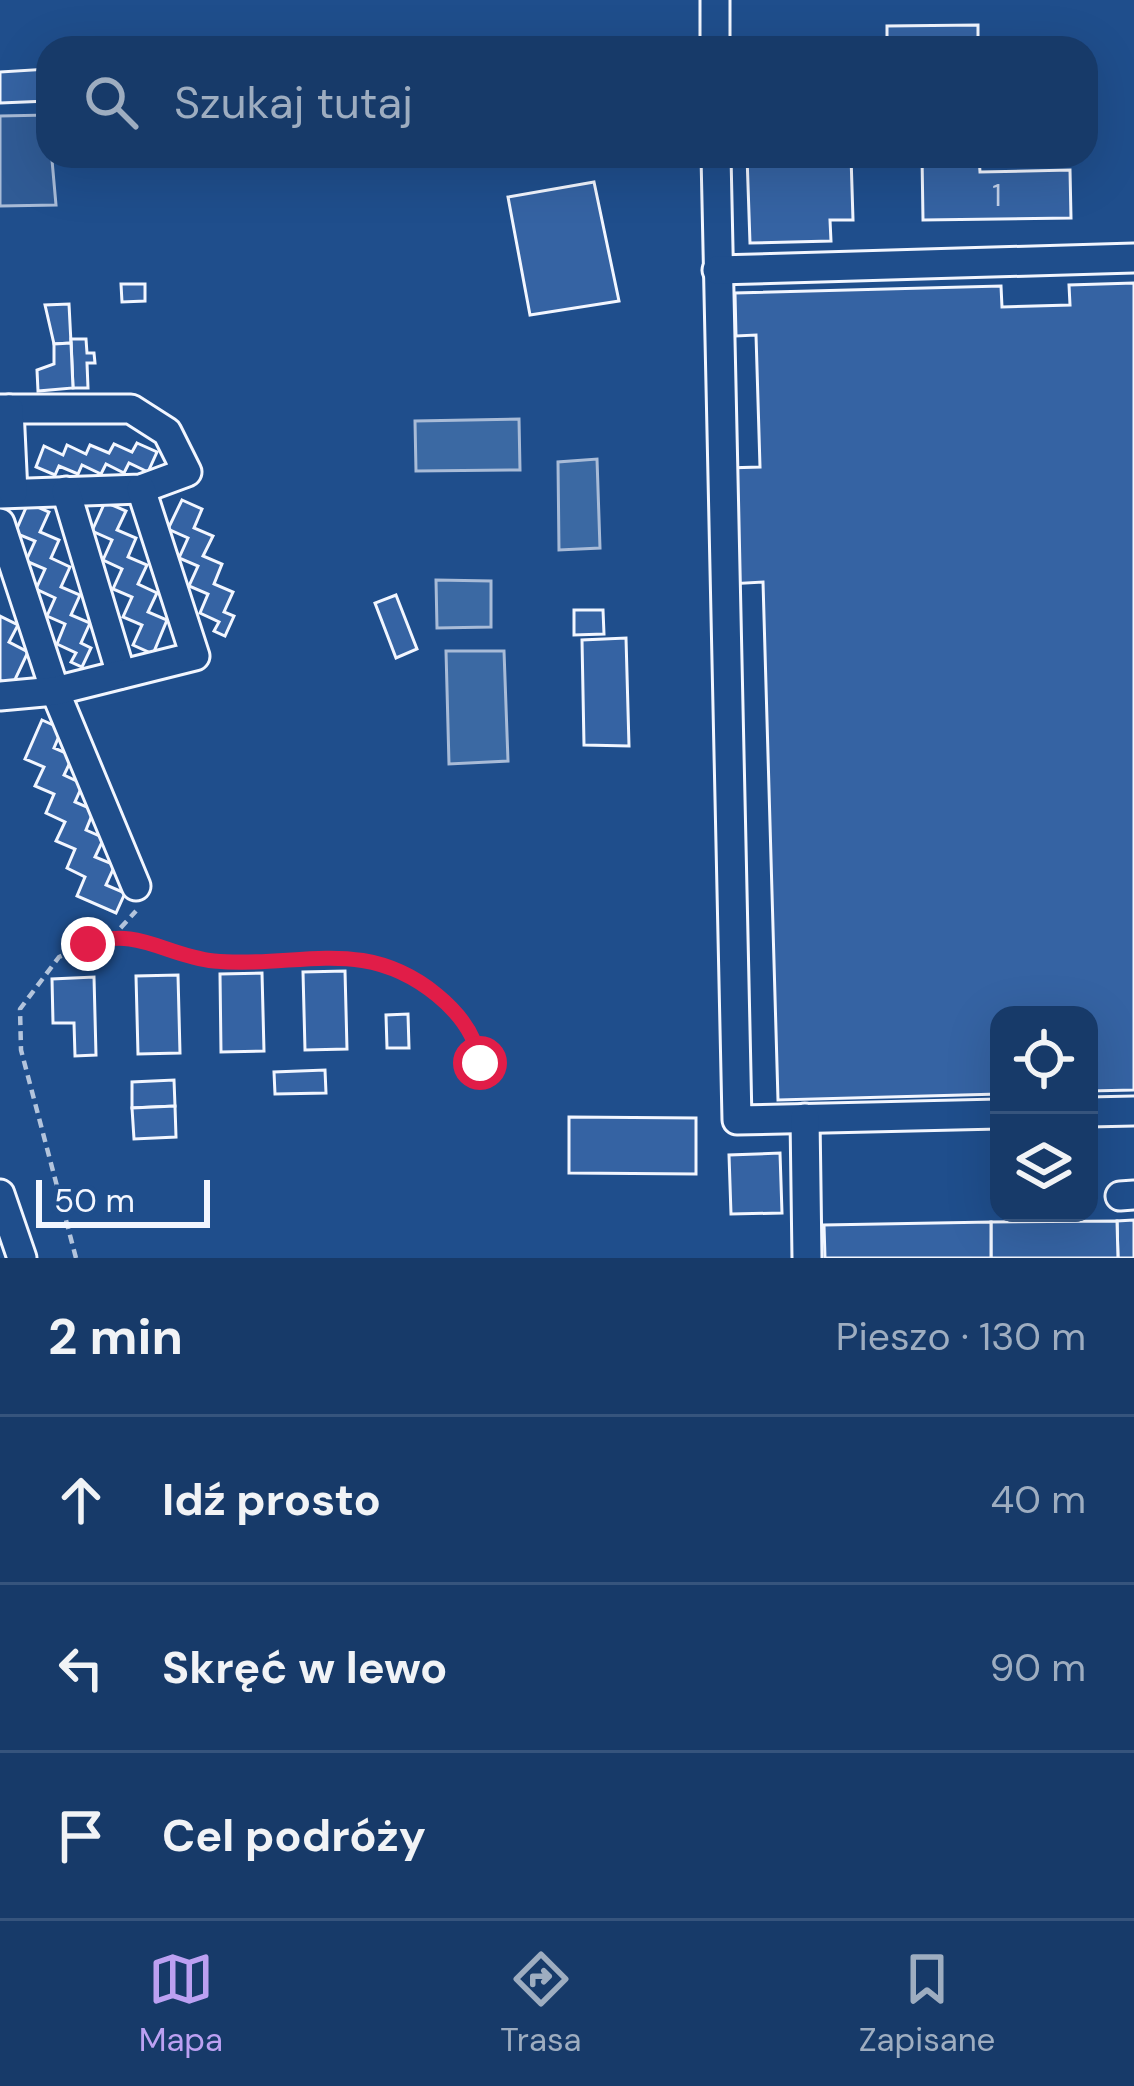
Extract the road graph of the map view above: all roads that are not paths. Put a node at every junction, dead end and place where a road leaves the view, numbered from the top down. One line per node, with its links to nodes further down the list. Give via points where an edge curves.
1 (715, 0): 2 (street)
2 (715, 36)
3 (716, 168): 5 (street)
4 (1134, 259): 5 (street)
5 (717, 271): 18 (street, via 737,1120)
6 (4, 409): 7 (street, via 131,409 167,432 187,472); 9 (street)
7 (141, 489): 8 (street); 11 (street, via 195,656)
8 (66, 491): 9 (street); 11 (street)
9 (6, 493)
10 (0, 524): 12 (street)
11 (121, 674): 12 (street)
12 (55, 691): 13 (street); 14 (street)
13 (0, 696)
14 (136, 886)
15 (1134, 1111): 16 (street)
16 (1098, 1112)
17 (990, 1114): 18 (street)
18 (806, 1118): 21 (street)
19 (0, 1194): 20 (street)
20 (22, 1258)
21 (807, 1258)

